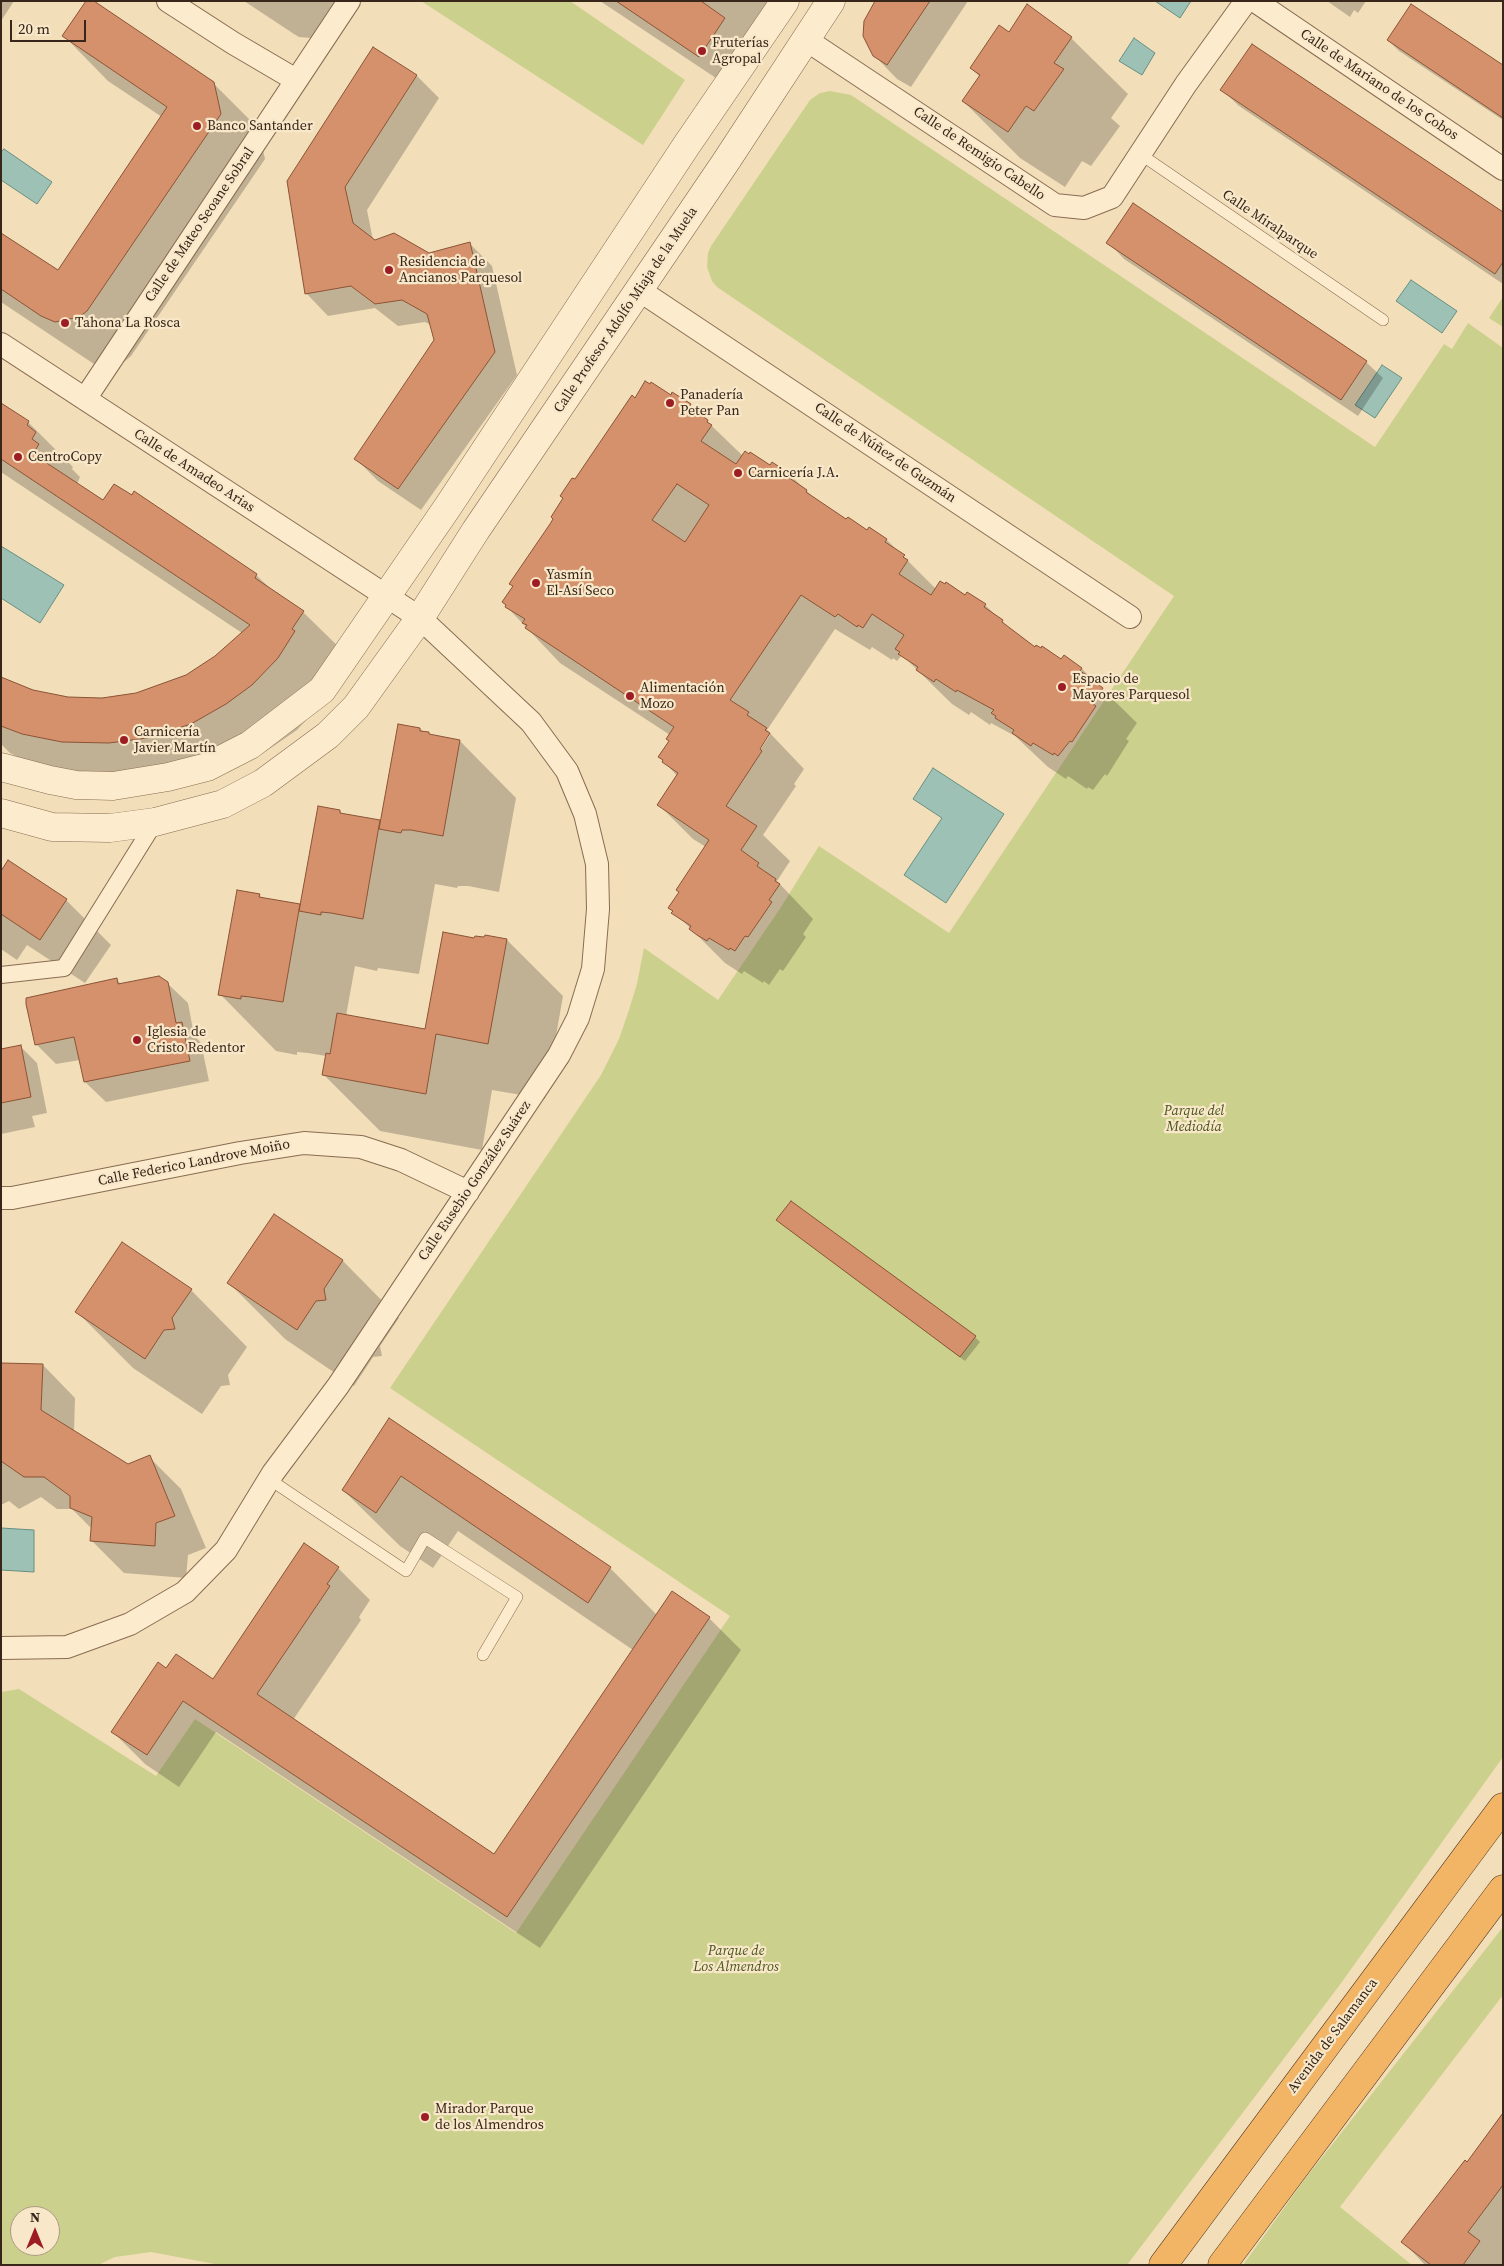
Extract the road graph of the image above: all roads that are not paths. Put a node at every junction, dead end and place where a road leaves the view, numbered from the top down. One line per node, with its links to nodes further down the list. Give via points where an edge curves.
1 (168, 1): 8 (street)
2 (349, 1): 8 (street, Calle de Mateo Seoane Sobral)
3 (785, 1): 15 (street)
4 (831, 1): 7 (street, Calle Profesor Adolfo Miaja de la Muela)
5 (1246, 1): 9 (street, Calle de Remigio Cabello)
6 (1255, 1): 10 (street, Calle de Mariano de los Cobos)
7 (806, 39): 9 (street, Calle de Remigio Cabello, via 1055,205 1084,208 1112,197); 11 (street, Calle Profesor Adolfo Miaja de la Muela)
8 (296, 80): 14 (street, Calle de Mateo Seoane Sobral)
9 (1140, 154): 12 (lane, Calle Miralparque)
10 (1503, 169)
11 (639, 290): 16 (street, Calle de Núñez de Guzmán); 17 (street, Calle Profesor Adolfo Miaja de la Muela)
12 (1383, 320)
13 (1, 344): 14 (street, Calle de Amadeo Arias)
14 (85, 399): 15 (street, Calle de Amadeo Arias)
15 (387, 598): 17 (street, Calle Eusebio González Suárez); 18 (street, via 322,690 250,745 208,767 168,778 112,786 58,782)
16 (1130, 617)
17 (420, 618): 20 (street, Calle Profesor Adolfo Miaja de la Muela, via 356,706 328,735 264,783 223,804); 22 (street, Calle Eusebio González Suárez, via 531,722 567,772 585,814 597,864 598,910 593,969 578,1018 559,1056)
18 (1, 768)
19 (1, 813): 20 (street, Calle Profesor Adolfo Miaja de la Muela, via 52,827 110,828)
20 (155, 822): 21 (street, via 64,968)
21 (1, 975)
22 (468, 1192): 23 (street, Calle Federico Landrove Moiño, via 401,1160 361,1147 304,1143); 24 (street, Calle Eusebio González Suárez, via 338,1386)
23 (1, 1198)
24 (269, 1480): 25 (street, Calle Eusebio González Suárez, via 226,1550 184,1592 130,1624 67,1647); 26 (lane, via 406,1571 425,1538 517,1598)
25 (1, 1648)
26 (483, 1655)
27 (1503, 1807): 29 (highway, Avenida de Salamanca)
28 (1503, 1889): 30 (highway)
29 (1163, 2265)
30 (1222, 2265)

